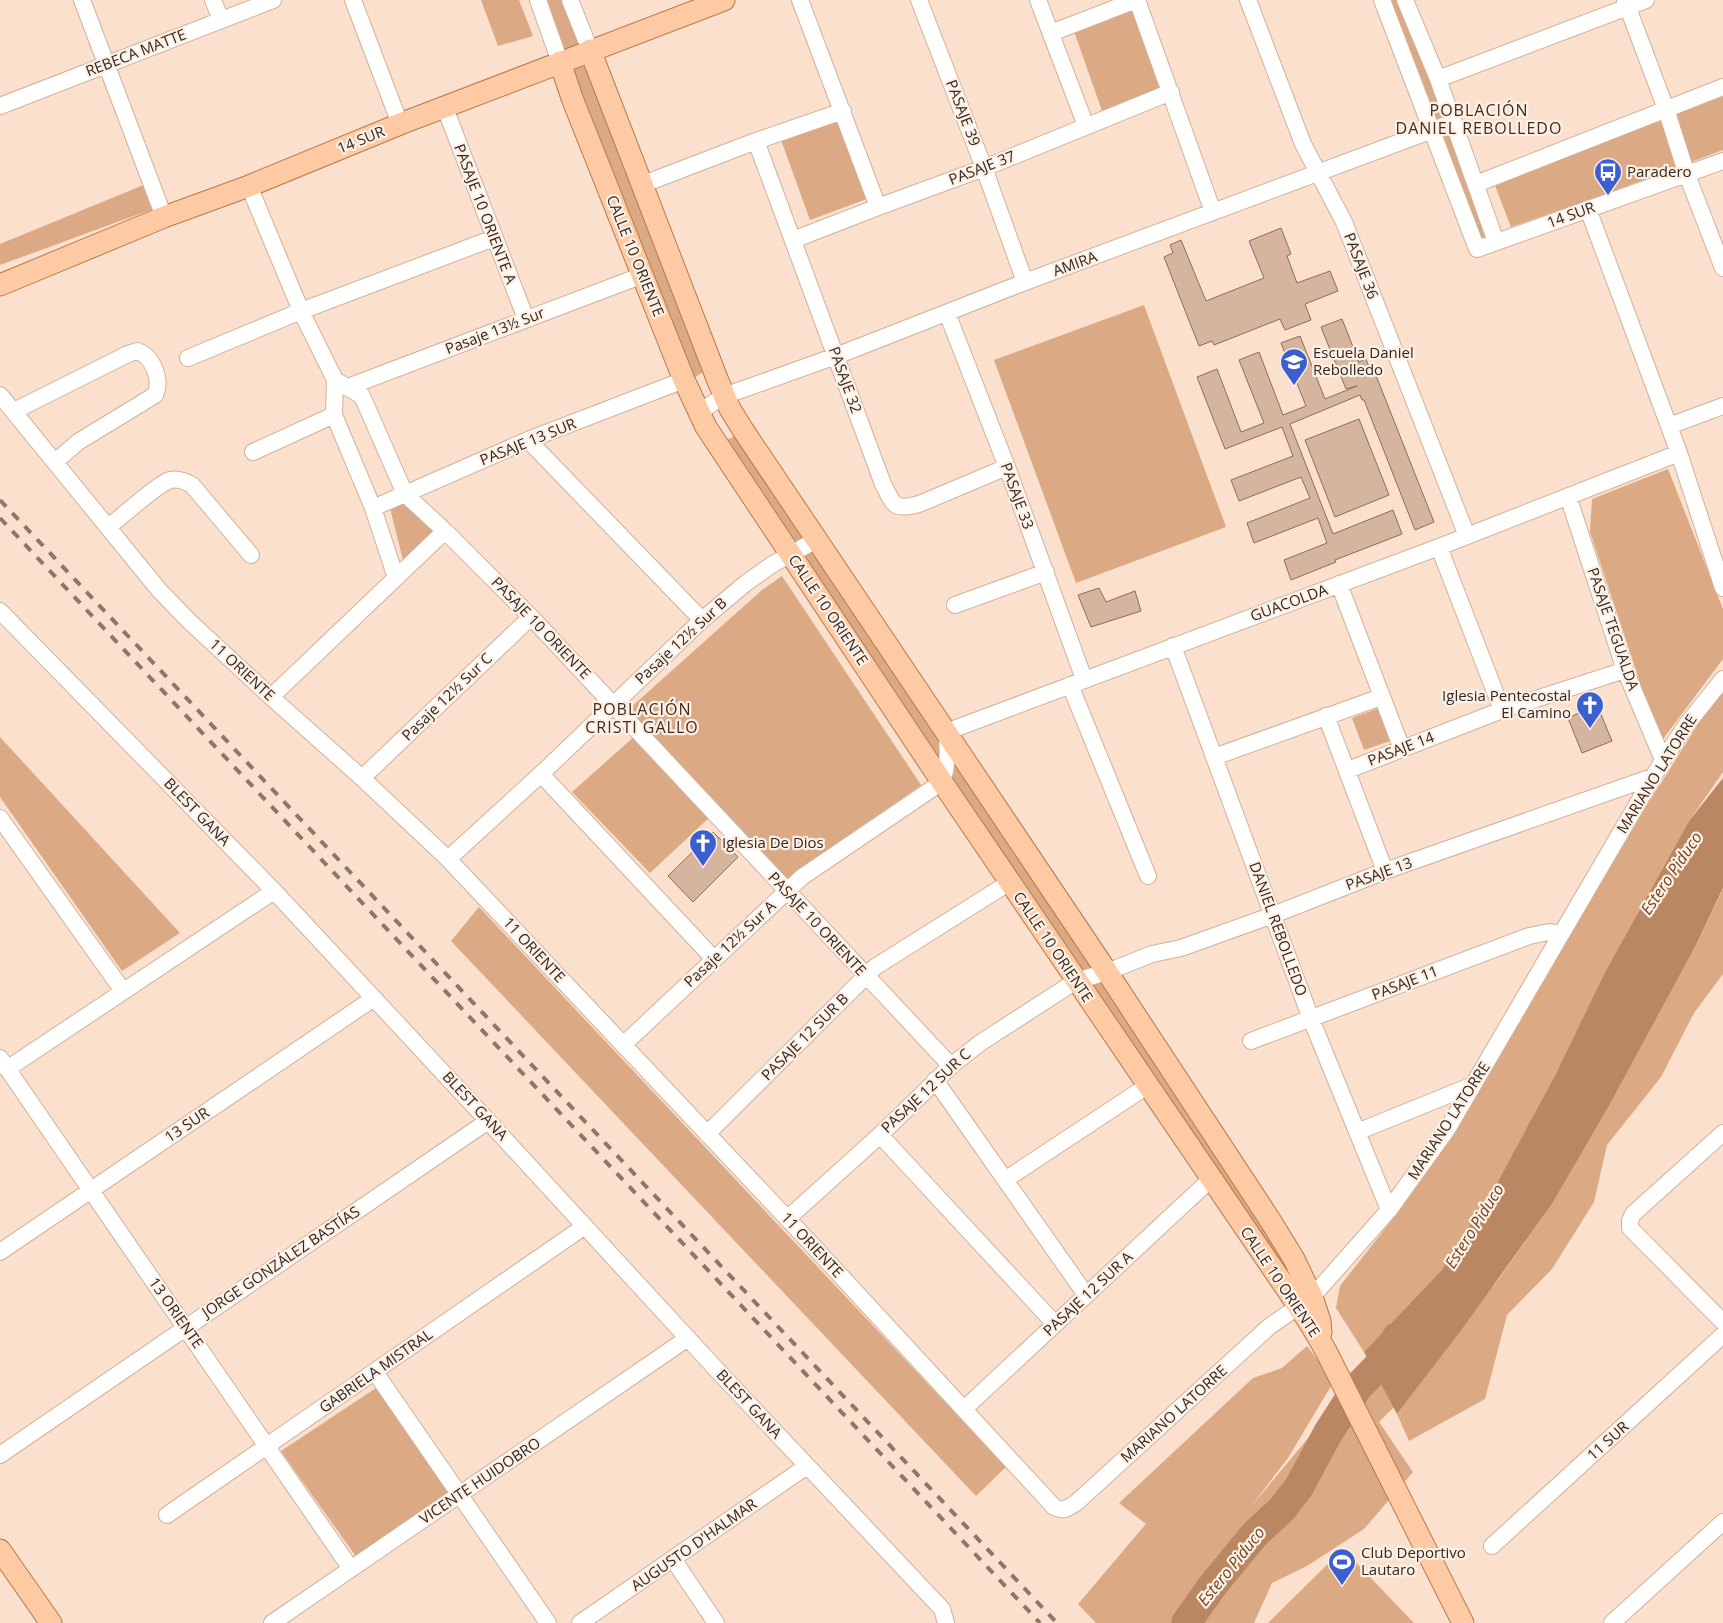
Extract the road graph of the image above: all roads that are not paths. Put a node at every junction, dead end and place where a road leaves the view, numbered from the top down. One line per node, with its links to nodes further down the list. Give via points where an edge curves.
1 (82, 0): 21 (street)
2 (213, 0): 17 (street)
3 (273, 0): 17 (street, REBECA MATTE)
4 (353, 0): 30 (street)
5 (538, 0): 20 (street, CALLE 10 ORIENTE)
6 (570, 0): 19 (street, CALLE 10 ORIENTE)
7 (724, 0): 19 (main road, 14 SUR)
8 (800, 0): 28 (street)
9 (919, 0): 35 (street, PASAJE 39)
10 (1038, 0): 18 (street)
11 (1136, 0): 18 (street); 24 (street)
12 (1248, 0): 36 (street, PASAJE 36, via 1303,144)
13 (1382, 0): 32 (street)
14 (1405, 0): 22 (street)
15 (1646, 0): 16 (street)
16 (1626, 4): 22 (street); 27 (street)
17 (220, 20): 21 (street, REBECA MATTE)
18 (1051, 33): 31 (street)
19 (590, 50): 20 (main road, 14 SUR); 39 (main road, CALLE 10 ORIENTE)
20 (560, 62): 26 (main road, 14 SUR); 49 (main road, CALLE 10 ORIENTE)
21 (107, 64): 25 (street, REBECA MATTE); 44 (street)
22 (1438, 79): 29 (street)
23 (1723, 87): 27 (street)
24 (1171, 92): 31 (street, PASAJE 37); 43 (street)
25 (0, 106)
26 (445, 108): 30 (main road, 14 SUR); 45 (street, PASAJE 10 ORIENTE A)
27 (1666, 109): 37 (street); 38 (street)
28 (843, 111): 33 (street); 41 (street)
29 (1454, 122): 32 (street, AMIRA); 38 (street)
30 (400, 124): 40 (main road, 14 SUR)
31 (1086, 126): 35 (street, PASAJE 37)
32 (1432, 130): 36 (street, AMIRA); 47 (street, 14 SUR, via 1477,249)
33 (756, 141): 39 (street); 46 (street, PASAJE 32)
34 (1723, 161): 37 (street, 14 SUR)
35 (984, 168): 41 (street, PASAJE 37); 50 (street, PASAJE 39)
36 (1318, 174): 43 (street, AMIRA); 76 (street, PASAJE 36, via 1344,222)
37 (1687, 175): 42 (street, 14 SUR); 48 (street)
38 (1476, 184): 47 (street)
39 (641, 185): 60 (main road, CALLE 10 ORIENTE)
40 (249, 186): 44 (main road, 14 SUR); 52 (street, PASAJE 10 ORIENTE)
41 (878, 206): 46 (street, PASAJE 37)
42 (1588, 208): 47 (street, 14 SUR); 65 (street)
43 (1213, 212): 50 (street, AMIRA)
44 (164, 216): 51 (main road, 14 SUR)
45 (494, 238): 52 (street); 54 (street, PASAJE 10 ORIENTE A)
46 (793, 240): 55 (street, PASAJE 32)
47 (1496, 242)
48 (1723, 268)
49 (643, 275): 54 (street, Pasaje 13½ Sur); 57 (main road, CALLE 10 ORIENTE)
50 (1025, 282): 53 (street, AMIRA)
51 (0, 285)
52 (302, 311): 56 (street); 58 (street, PASAJE 10 ORIENTE)
53 (947, 313): 55 (street, AMIRA); 70 (street, PASAJE 33)
54 (526, 319): 58 (street, Pasaje 13½ Sur)
55 (836, 356): 60 (street, AMIRA); 70 (street, PASAJE 32, via 883,484 898,507 932,500)
56 (188, 358)
57 (684, 380): 63 (main road, CALLE 10 ORIENTE); 66 (street, PASAJE 13 SUR)
58 (342, 384): 64 (street, PASAJE 10 ORIENTE); 71 (street, PASAJE 10 ORIENTE, via 362,396)
59 (0, 394): 62 (street, 11 ORIENTE)
60 (724, 396): 63 (street, AMIRA); 77 (main road, CALLE 10 ORIENTE)
61 (1723, 406): 65 (street)
62 (14, 411): 69 (street, 11 ORIENTE); 69 (street, via 128,354 137,351 145,356 158,377 155,395 78,442)
63 (699, 412): 80 (main road, CALLE 10 ORIENTE, via 714,440)
64 (334, 415): 67 (street); 73 (street, PASAJE 10 ORIENTE)
65 (1669, 426): 68 (street)
66 (528, 440): 71 (street, PASAJE 13 SUR); 88 (street)
67 (253, 452)
68 (1680, 453): 72 (street, GUACOLDA); 84 (street)
69 (55, 462): 74 (street, 11 ORIENTE)
70 (1007, 467): 81 (street, PASAJE 33)
71 (405, 494): 73 (street, PASAJE 13 SUR); 75 (street, PASAJE 10 ORIENTE)
72 (1568, 496): 76 (street, GUACOLDA); 90 (street, PASAJE TEGUALDA)
73 (373, 508): 82 (street, PASAJE 10 ORIENTE)
74 (108, 528): 79 (street, via 162,484 184,480 192,485); 93 (street, 11 ORIENTE, via 183,615)
75 (445, 531): 82 (street); 87 (street, PASAJE 10 ORIENTE)
76 (1467, 536): 78 (street, GUACOLDA)
77 (816, 540): 80 (street, Pasaje 12½ Sur B); 98 (main road, CALLE 10 ORIENTE)
78 (1439, 547): 83 (street, GUACOLDA); 96 (street)
79 (251, 555)
80 (791, 555): 88 (street, Pasaje 12½ Sur B, via 746,583); 106 (main road, CALLE 10 ORIENTE)
81 (1046, 572): 85 (street); 92 (street, PASAJE 33)
82 (396, 578): 93 (street)
83 (1339, 584): 89 (street, GUACOLDA); 94 (street)
84 (1723, 588)
85 (955, 605)
86 (0, 611): 113 (street, BLEST GANA)
87 (531, 617): 95 (street, PASAJE 10 ORIENTE); 105 (street, Pasaje 12½ Sur C)
88 (702, 620): 95 (street, Pasaje 12½ Sur B)
89 (1173, 646): 92 (street, GUACOLDA); 100 (street, DANIEL REBOLLEDO)
90 (1626, 670): 96 (street, PASAJE 14); 101 (street, PASAJE TEGUALDA)
91 (1723, 679): 101 (street, MARIANO LATORRE, via 1697,709)
92 (1077, 682): 98 (street, GUACOLDA); 110 (street, PASAJE 33)
93 (271, 697): 105 (street, 11 ORIENTE)
94 (1381, 697): 97 (street); 99 (street)
95 (614, 704): 103 (street, Pasaje 12½ Sur B); 112 (street, PASAJE 10 ORIENTE)
96 (1502, 710): 99 (street, PASAJE 14)
97 (1326, 716): 100 (street); 102 (street)
98 (946, 732): 106 (street, via 948,761); 117 (main road, CALLE 10 ORIENTE)
99 (1402, 749): 102 (street, PASAJE 14)
100 (1214, 757): 114 (street, DANIEL REBOLLEDO)
101 (1663, 760): 104 (street, MARIANO LATORRE)
102 (1348, 770): 109 (street)
103 (541, 774): 108 (street, Pasaje 12½ Sur B); 116 (street)
104 (1652, 777): 109 (street, PASAJE 13); 115 (street, MARIANO LATORRE)
105 (362, 778): 108 (street, 11 ORIENTE)
106 (942, 782): 111 (main road, CALLE 10 ORIENTE); 112 (street, Pasaje 12½ Sur A)
107 (0, 818): 120 (street)
108 (448, 859): 124 (street, 11 ORIENTE)
109 (1385, 871): 114 (street, PASAJE 13)
110 (1148, 876)
111 (1010, 882): 118 (street, PASAJE 12 SUR B, via 886,959); 119 (main road, CALLE 10 ORIENTE)
112 (786, 890): 116 (street, Pasaje 12½ Sur A); 118 (street, PASAJE 10 ORIENTE)
113 (274, 891): 120 (street); 121 (street, BLEST GANA)
114 (1273, 915): 117 (street, PASAJE 13); 122 (street, DANIEL REBOLLEDO)
115 (1561, 934): 122 (street, PASAJE 11, via 1550,932 1529,936); 128 (street, MARIANO LATORRE)
116 (714, 959): 124 (street, Pasaje 12½ Sur A)
117 (1107, 972): 119 (street, PASAJE 12 SUR C); 143 (main road, CALLE 10 ORIENTE, via 1294,1259)
118 (866, 976): 126 (street, PASAJE 10 ORIENTE); 133 (street, PASAJE 12 SUR B)
119 (1076, 981): 126 (street, PASAJE 12 SUR C); 129 (main road, CALLE 10 ORIENTE)
120 (123, 991): 125 (street)
121 (374, 998): 130 (street, BLEST GANA); 137 (street, 13 SUR)
122 (1311, 1019): 123 (street, PASAJE 11); 131 (street, DANIEL REBOLLEDO)
123 (1251, 1041)
124 (623, 1045): 133 (street, 11 ORIENTE)
125 (4, 1063): 137 (street, 13 ORIENTE)
126 (950, 1066): 127 (street, PASAJE 12 SUR C)
127 (935, 1080): 134 (street, PASAJE 12 SUR C); 136 (street)
128 (1473, 1085): 131 (street); 138 (street, MARIANO LATORRE, via 1448,1128)
129 (1147, 1086): 135 (main road, CALLE 10 ORIENTE); 136 (street)
130 (488, 1121): 140 (street, BLEST GANA); 146 (street, JORGE GONZÁLEZ BASTÍAS)
131 (1357, 1132): 138 (street, DANIEL REBOLLEDO)
132 (1723, 1133): 144 (street, via 1633,1214 1630,1221 1630,1228)
133 (707, 1134): 139 (street, 11 ORIENTE)
134 (880, 1134): 139 (street, PASAJE 12 SUR C); 145 (street)
135 (1210, 1179): 142 (street, PASAJE 12 SUR A); 143 (main road, CALLE 10 ORIENTE)
136 (1005, 1180): 142 (street)
137 (91, 1190): 141 (street, 13 SUR); 146 (street, 13 ORIENTE)
138 (1389, 1210): 143 (street, MARIANO LATORRE)
139 (787, 1219): 150 (street, 11 ORIENTE)
140 (585, 1226): 148 (street, BLEST GANA); 149 (street, GABRIELA MISTRAL)
141 (0, 1252)
142 (1086, 1295): 145 (street, PASAJE 12 SUR A)
143 (1305, 1302): 155 (street, MARIANO LATORRE, via 1270,1326 1076,1503); 168 (main road, CALLE 10 ORIENTE, via 1320,1321 1326,1351)
144 (1723, 1322)
145 (1055, 1324): 150 (street, PASAJE 12 SUR A)
146 (186, 1328): 151 (street, 13 ORIENTE); 152 (street, JORGE GONZÁLEZ BASTÍAS)
147 (1723, 1335): 158 (street, 11 SUR)
148 (688, 1338): 153 (street, BLEST GANA); 154 (street, VICENTE HUIDOBRO)
149 (375, 1372): 151 (street, GABRIELA MISTRAL); 154 (street)
150 (964, 1408): 155 (street, 11 ORIENTE, via 1054,1507)
151 (267, 1446): 156 (street, GABRIELA MISTRAL); 161 (street, 13 ORIENTE)
152 (0, 1454)
153 (807, 1466): 160 (street, AUGUSTO D'HALMAR); 162 (street, BLEST GANA)
154 (459, 1495): 161 (street, VICENTE HUIDOBRO); 165 (street)
155 (1064, 1510)
156 (167, 1515)
157 (1723, 1522): 169 (street)
158 (1492, 1546)
159 (0, 1550): 163 (main road)
160 (673, 1559): 166 (street, AUGUSTO D'HALMAR); 167 (street)
161 (351, 1569): 164 (street, VICENTE HUIDOBRO)
162 (944, 1616)
163 (51, 1623)
164 (272, 1623)
165 (548, 1623)
166 (580, 1623)
167 (716, 1623)
168 (1463, 1623)
169 (1612, 1623)

